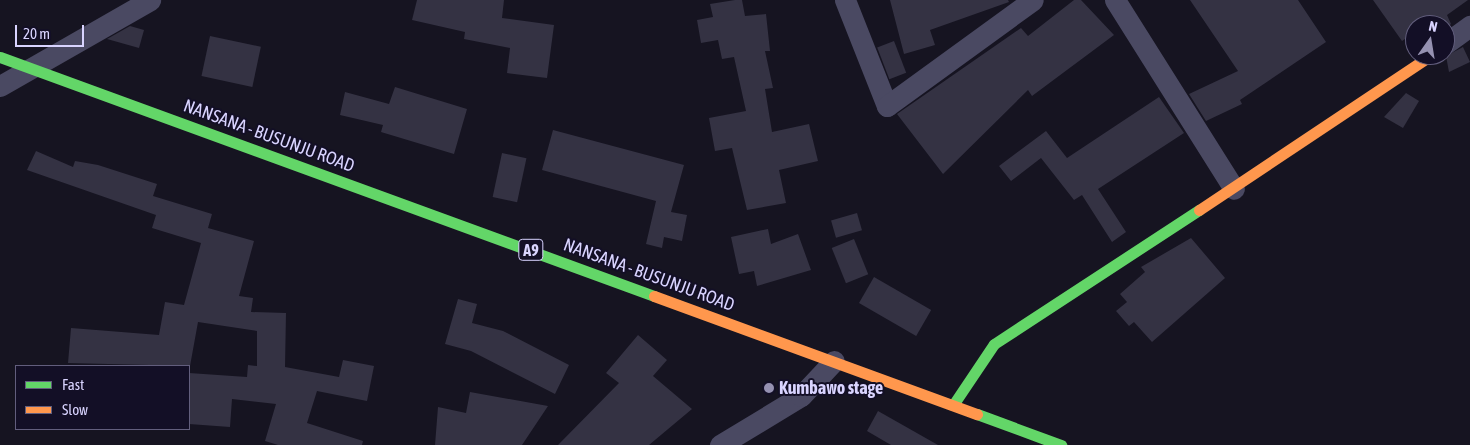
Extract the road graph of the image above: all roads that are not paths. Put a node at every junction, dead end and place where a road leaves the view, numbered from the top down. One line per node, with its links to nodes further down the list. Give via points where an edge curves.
1 (150, 0): 9 (street)
2 (845, 0): 3 (street, via 887,106)
3 (1033, 0)
4 (1115, 0): 11 (street)
5 (1470, 26): 6 (street)
6 (1455, 37)
7 (0, 57): 9 (main road, NANSANA - BUSUNJU ROAD / A9)
8 (1416, 65): 11 (main road)
9 (27, 67): 10 (street); 12 (main road, NANSANA - BUSUNJU ROAD / A9)
10 (0, 86)
11 (1234, 189): 13 (main road, via 994,344)
12 (834, 360): 13 (main road, NANSANA - BUSUNJU ROAD / A9); 14 (street, via 801,396)
13 (953, 406): 15 (main road, NANSANA - BUSUNJU ROAD / A9)
14 (720, 445)
15 (1061, 445)

